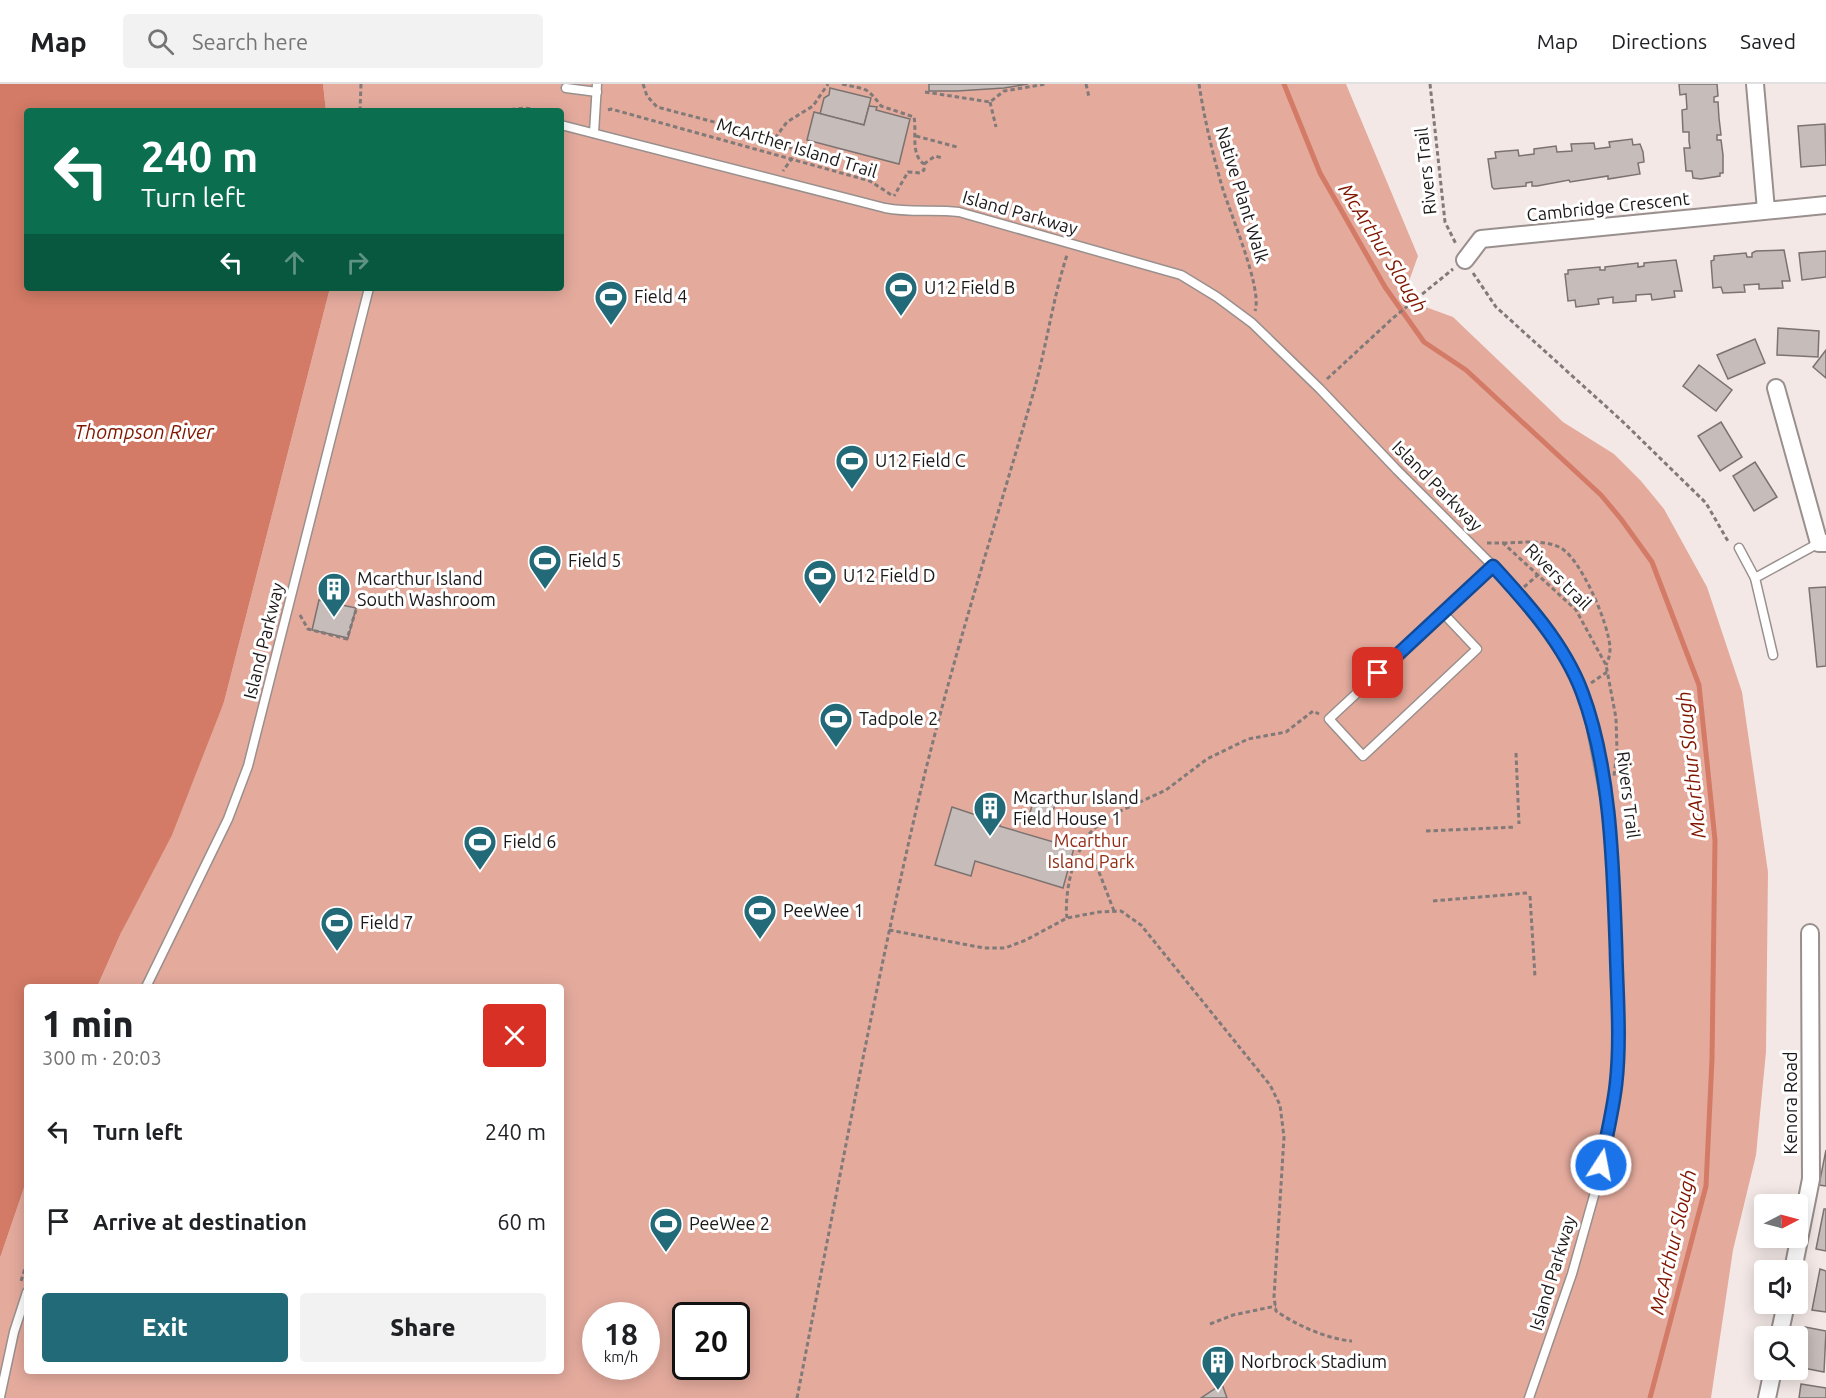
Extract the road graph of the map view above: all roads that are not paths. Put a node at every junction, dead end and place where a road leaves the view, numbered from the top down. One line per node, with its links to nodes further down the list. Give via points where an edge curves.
1 (1755, 84): 7 (street)
2 (566, 88): 3 (lane)
3 (597, 88): 5 (lane)
4 (564, 126): 5 (lane, Island Parkway)
5 (594, 133): 13 (lane, Island Parkway, via 906,212 959,212 1181,275 1252,323)
6 (1826, 205): 7 (street, Cambridge Crescent)
7 (1766, 210): 8 (street, Cambridge Crescent, via 1481,239)
8 (1465, 260)
9 (368, 291): 18 (lane, Island Parkway, via 248,766 228,819)
10 (1776, 388): 11 (street)
11 (1822, 543): 14 (lane)
12 (1736, 549): 14 (lane)
13 (1493, 566): 15 (lane); 23 (lane, Island Parkway, via 1540,622 1581,690 1598,755 1613,879 1616,1085 1597,1185)
14 (1755, 578): 16 (lane)
15 (1443, 613): 15 (lane, via 1477,649 1363,756 1329,719)
16 (1773, 655)
17 (1810, 933): 19 (street, Kenora Road, via 1811,1179)
18 (147, 984)
19 (1795, 1260)
20 (24, 1301): 22 (lane)
21 (1771, 1380): 24 (street)
22 (0, 1397)
23 (1530, 1398)
24 (1767, 1398)

